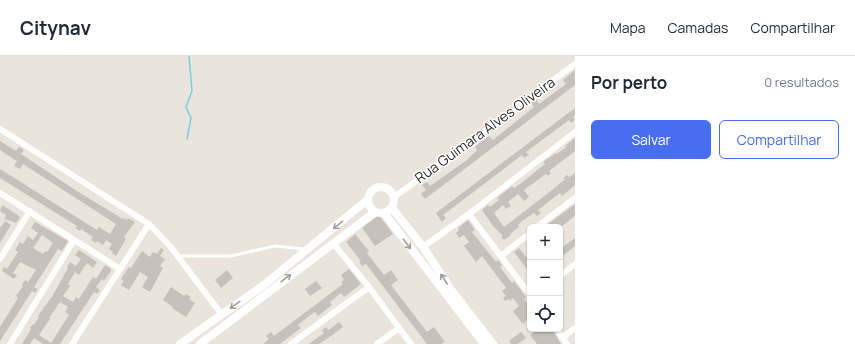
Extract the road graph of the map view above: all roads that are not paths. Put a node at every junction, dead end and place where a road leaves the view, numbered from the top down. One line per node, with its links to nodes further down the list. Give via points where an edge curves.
1 (575, 64): 5 (street, Rua Guimara Alves Oliveira)
2 (0, 129): 13 (street)
3 (575, 132): 12 (street)
4 (0, 193): 9 (street)
5 (394, 197): 7 (street, via 390,190 379,187 372,190); 8 (street)
6 (575, 198): 14 (street)
7 (367, 200): 10 (street, via 369,207); 19 (street, one-way to 19)
8 (392, 208): 11 (street); 18 (street)
9 (30, 211): 16 (street); 22 (street)
10 (375, 212): 11 (street); 17 (street)
11 (384, 213): 40 (street, one-way to 40)
12 (469, 214): 18 (street); 21 (street)
13 (149, 224): 20 (street); 24 (street)
14 (541, 224)
15 (527, 235): 21 (street)
16 (74, 240): 24 (street); 33 (street)
17 (333, 243): 26 (street); 36 (street, one-way to 17)
18 (423, 247): 41 (street, one-way to 18, via 452,291)
19 (309, 249): 20 (lane, via 275,246 231,256); 28 (street, one-way to 28)
20 (177, 256): 28 (street)
21 (501, 256): 27 (street)
22 (0, 259)
23 (575, 264): 25 (street)
24 (120, 270): 34 (street)
25 (563, 274)
26 (369, 287): 29 (street); 37 (street)
27 (527, 291)
28 (222, 315): 35 (street)
29 (399, 328): 38 (street); 39 (street)
30 (575, 328): 32 (street)
31 (558, 332): 32 (street)
32 (562, 338): 42 (street)
33 (10, 344)
34 (72, 344)
35 (180, 344)
36 (200, 344)
37 (291, 344)
38 (377, 344)
39 (412, 344)
40 (484, 344)
41 (493, 344)
42 (567, 344)

